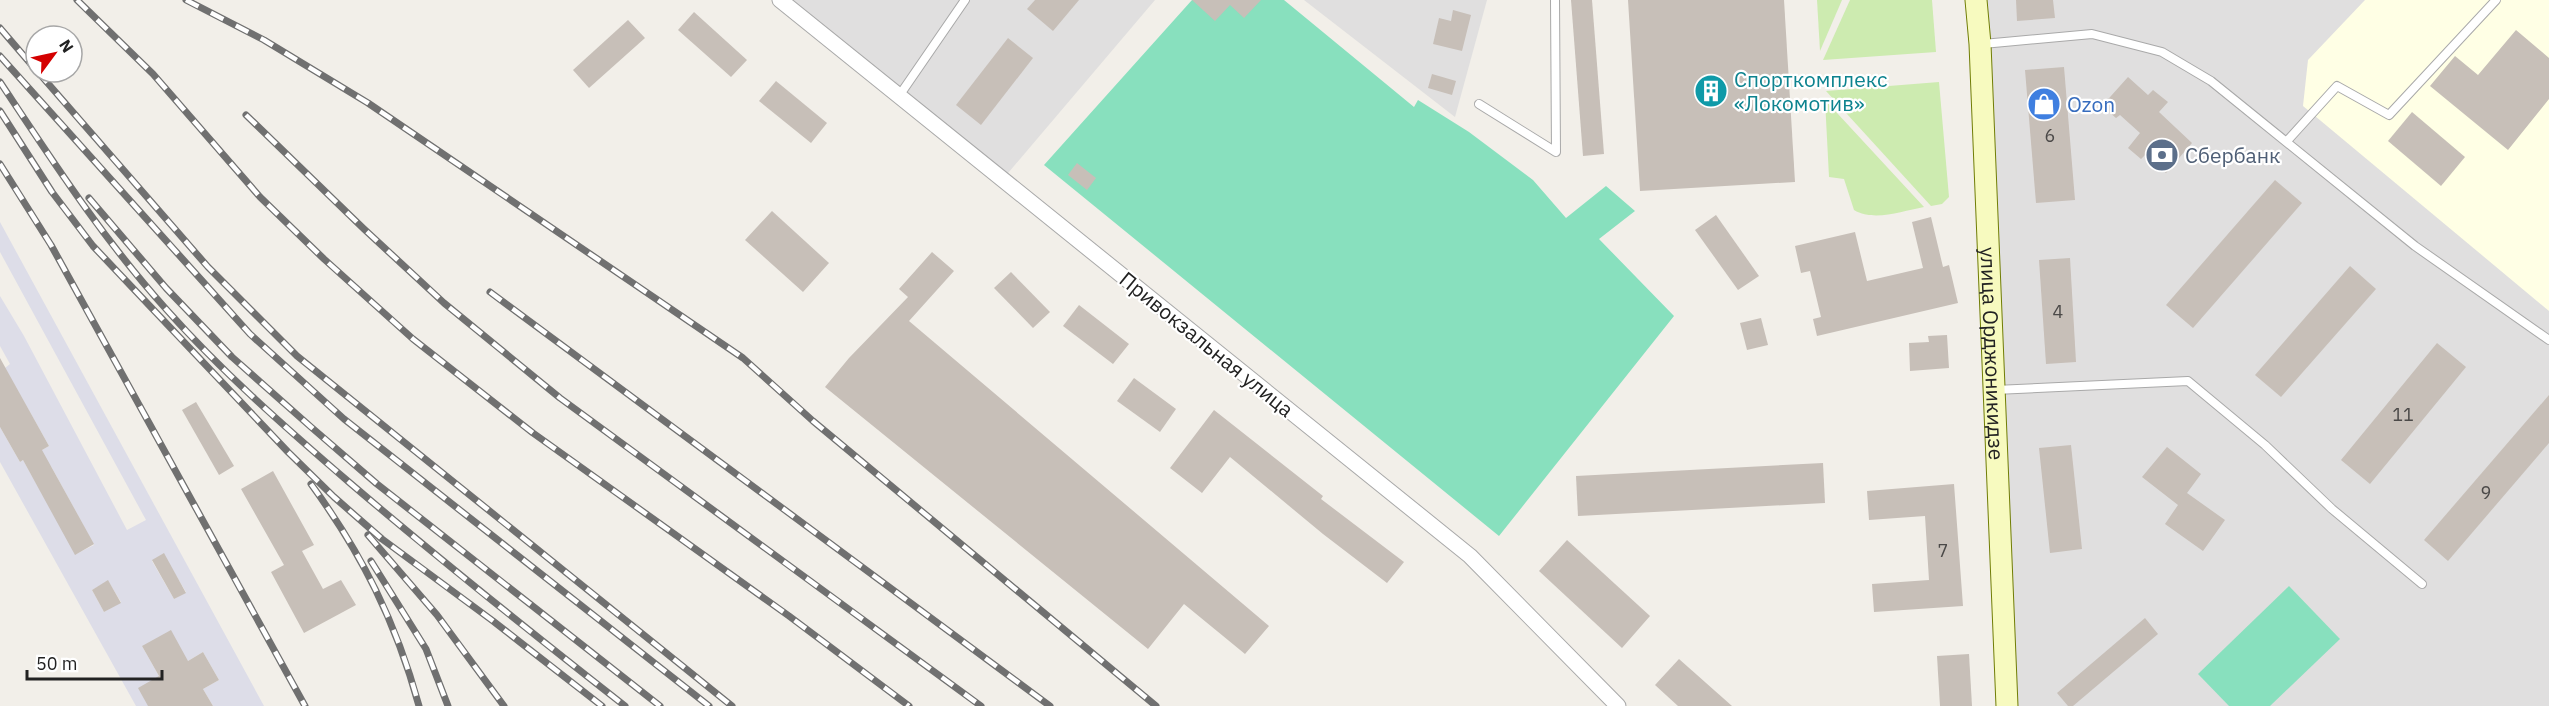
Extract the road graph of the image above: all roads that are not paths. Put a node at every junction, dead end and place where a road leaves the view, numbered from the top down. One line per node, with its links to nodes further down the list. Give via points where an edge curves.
1 (780, 0): 7 (street, Привокзальная улица)
2 (965, 0): 7 (lane)
3 (1555, 0): 8 (lane, via 1556,152)
4 (1976, 0): 6 (street, улица Орджоникидзе)
5 (2496, 0): 9 (lane, via 2389,115 2337,86)
6 (1980, 44): 9 (lane, via 2091,34 2162,52 2211,81); 11 (street, улица Орджоникидзе)
7 (899, 96): 13 (street, Привокзальная улица, via 1470,556)
8 (1479, 104)
9 (2287, 141): 10 (lane, via 2415,246)
10 (2549, 340)
11 (1994, 390): 12 (lane, via 2188,381); 14 (street, улица Орджоникидзе)
12 (2422, 584)
13 (1617, 706)
14 (2007, 706)

